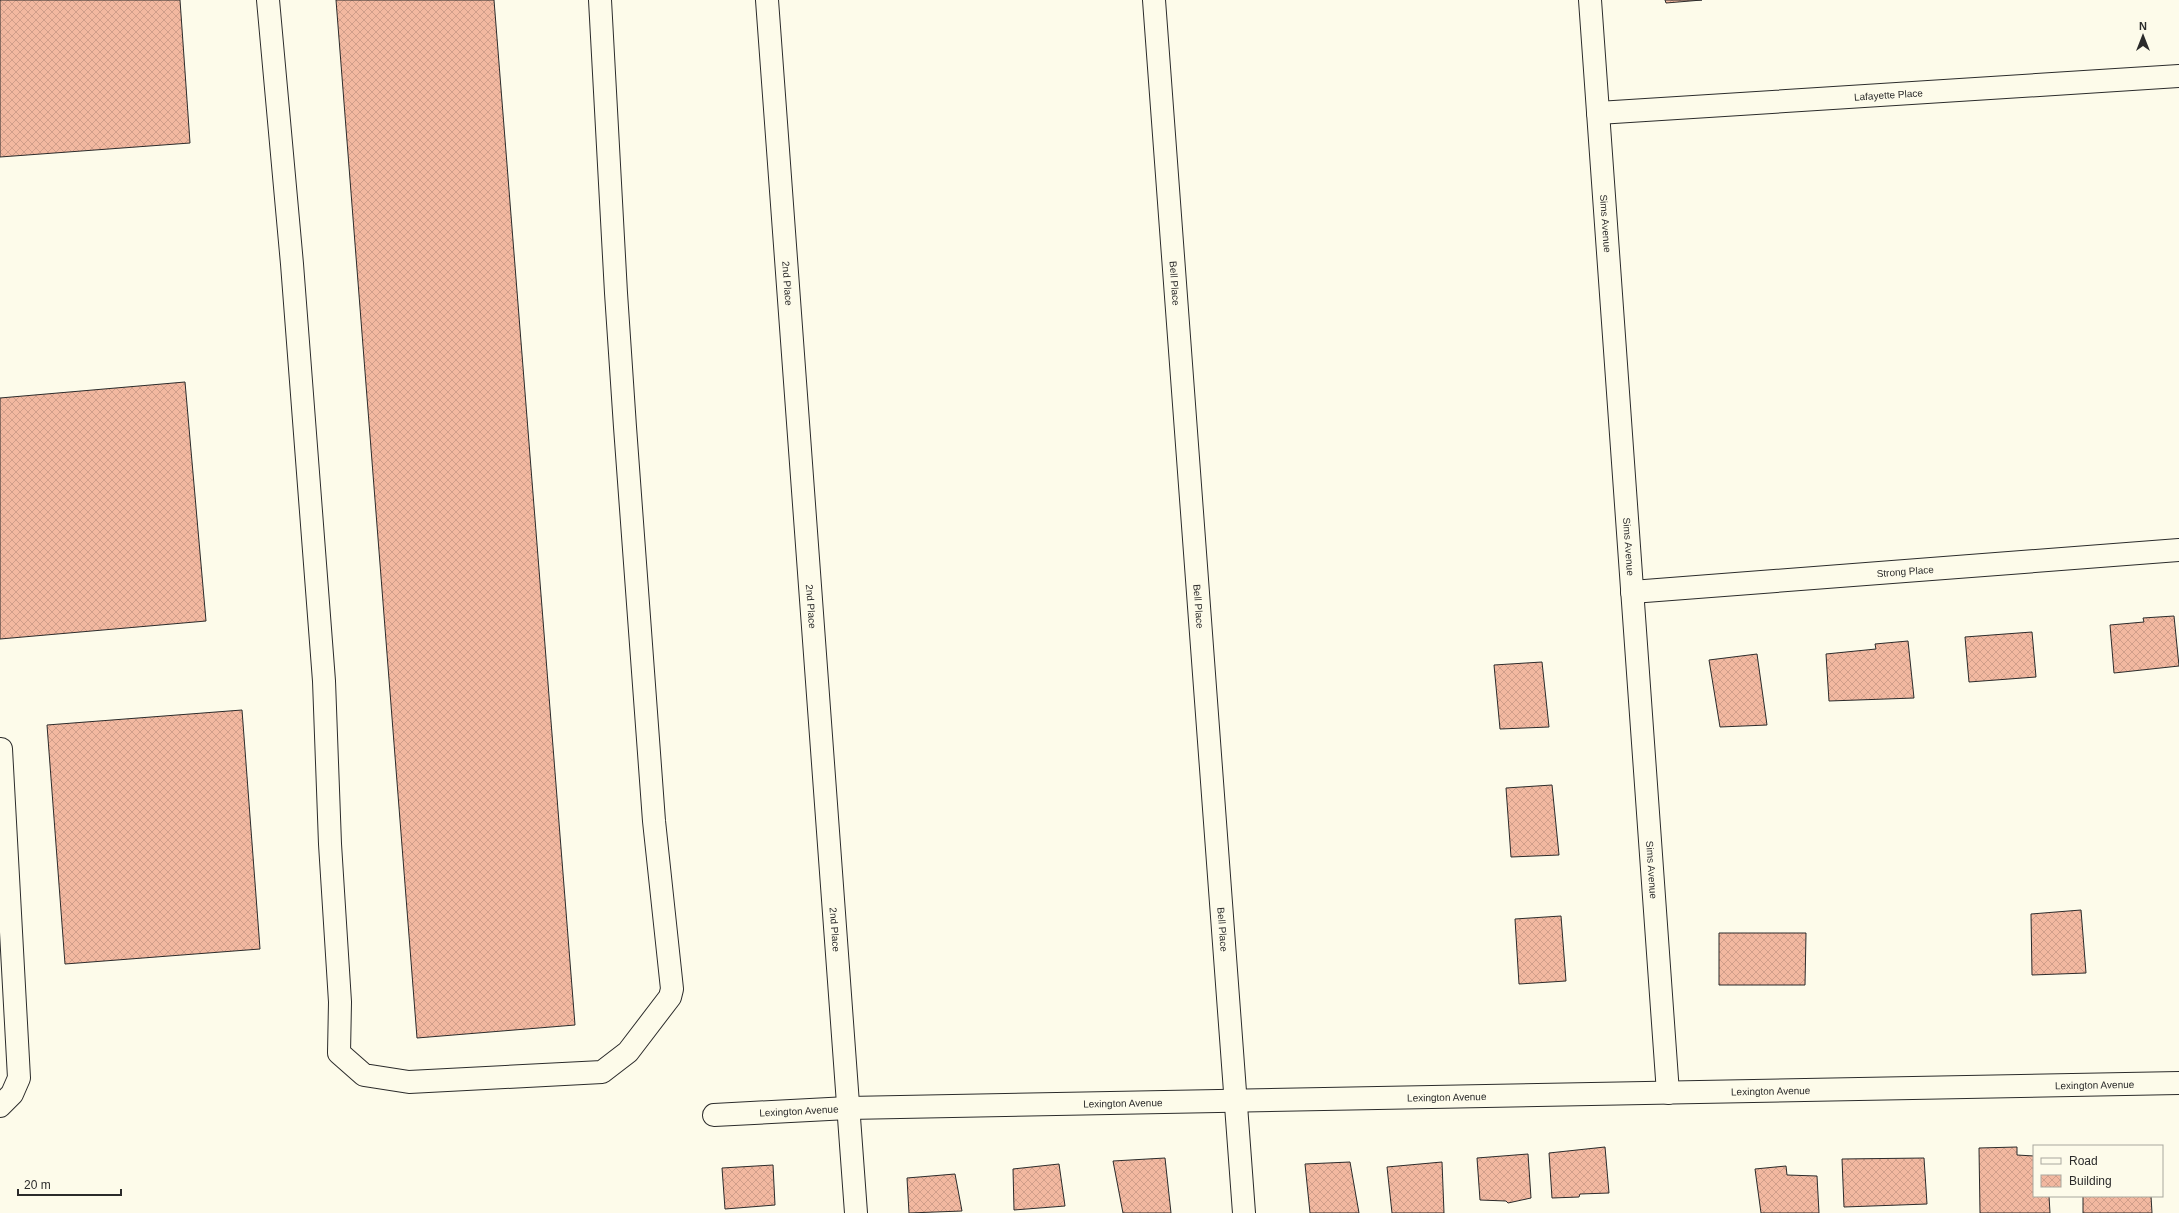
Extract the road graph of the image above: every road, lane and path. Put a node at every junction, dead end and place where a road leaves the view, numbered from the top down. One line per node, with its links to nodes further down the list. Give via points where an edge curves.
1 (268, 0): 2 (street, via 324,681 330,844 340,1002 339,1053 364,1075 409,1082 602,1072 628,1052 670,997 672,989 654,821 625,427)
2 (600, 0)
3 (767, 0): 15 (street, 2nd Place)
4 (1154, 0): 13 (street, Bell Place)
5 (1590, 0): 7 (street, Sims Avenue)
6 (2179, 76): 7 (street, Lafayette Place)
7 (1598, 113): 9 (street, Sims Avenue)
8 (2179, 550): 9 (street, Strong Place)
9 (1632, 592): 12 (street, Sims Avenue)
10 (0, 749): 14 (street, via 19,1078 12,1094)
11 (2179, 1083): 12 (street, Lexington Avenue)
12 (1668, 1092): 13 (street, Lexington Avenue)
13 (1236, 1100): 15 (street, Lexington Avenue); 18 (street, Bell Place)
14 (0, 1106)
15 (848, 1108): 16 (street, Lexington Avenue); 17 (street, 2nd Place)
16 (714, 1115)
17 (856, 1213)
18 (1244, 1213)

